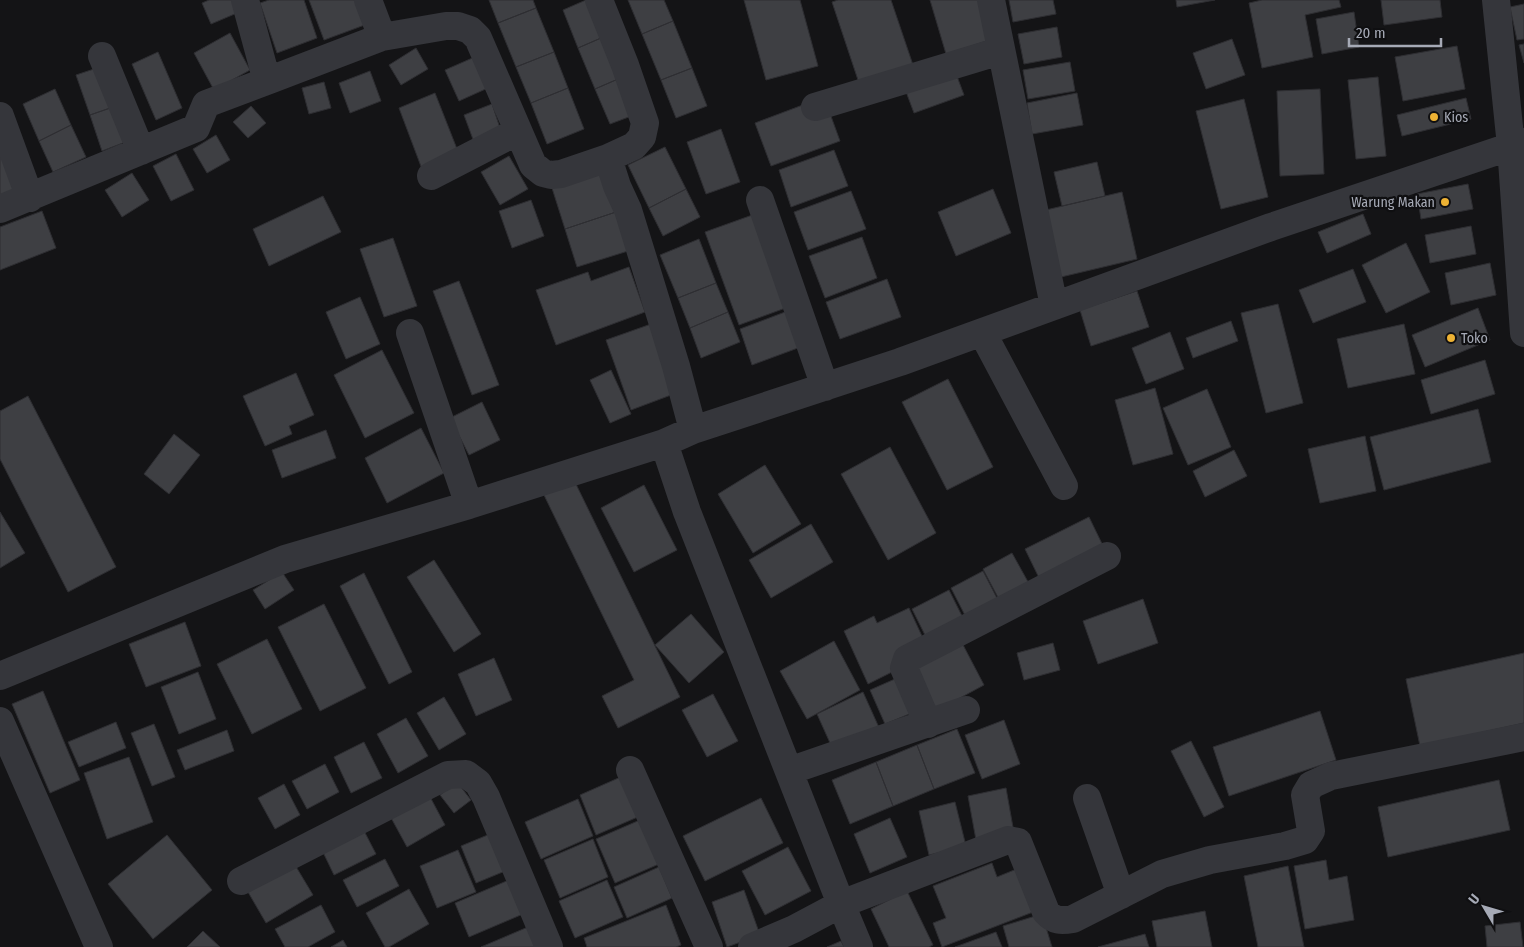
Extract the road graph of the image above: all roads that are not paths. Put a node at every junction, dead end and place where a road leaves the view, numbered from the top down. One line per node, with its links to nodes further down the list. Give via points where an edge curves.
1 (245, 0): 9 (street)
2 (368, 0): 6 (street)
3 (599, 0): 15 (street, via 646,123 642,137 634,146)
4 (991, 0): 7 (street)
5 (1496, 0): 13 (street)
6 (382, 37): 9 (street); 12 (street, via 446,26 470,30 478,38)
7 (1000, 52): 10 (street); 20 (street)
8 (102, 56): 14 (street)
9 (268, 81): 14 (street, via 206,104 196,128)
10 (815, 107)
11 (0, 116): 17 (street)
12 (518, 131): 15 (street, via 533,165 543,173 561,174); 16 (street)
13 (1517, 144): 20 (street, via 1271,227); 23 (street)
14 (141, 151): 17 (street)
15 (608, 158): 25 (street, via 628,210)
16 (431, 176)
17 (30, 198): 19 (street)
18 (760, 200): 24 (street)
19 (0, 209)
20 (1054, 306): 21 (street)
21 (982, 332): 24 (street); 27 (street)
22 (410, 333): 28 (street)
23 (1524, 333)
24 (825, 387): 25 (street)
25 (693, 430): 26 (street)
26 (664, 443): 28 (street); 36 (street, via 687,512)
27 (1064, 486)
28 (469, 505): 30 (street, via 285,559)
29 (1107, 556): 33 (street, via 907,659 904,668)
30 (0, 676)
31 (966, 710): 33 (street)
32 (0, 721): 41 (street)
33 (928, 724): 36 (street)
34 (1524, 737): 39 (street, via 1331,776 1311,785 1305,795 1311,830 1305,840 1210,860 1162,874)
35 (630, 770): 43 (street)
36 (789, 771): 40 (street)
37 (1088, 798): 39 (street)
38 (241, 881): 42 (street, via 448,775 466,774 478,783 486,797)
39 (1121, 895): 40 (street, via 1072,919 1061,921 1051,918 1018,842 1008,840)
40 (841, 904): 44 (street); 45 (street)
41 (99, 947)
42 (549, 947)
43 (710, 947)
44 (752, 947)
45 (859, 947)

